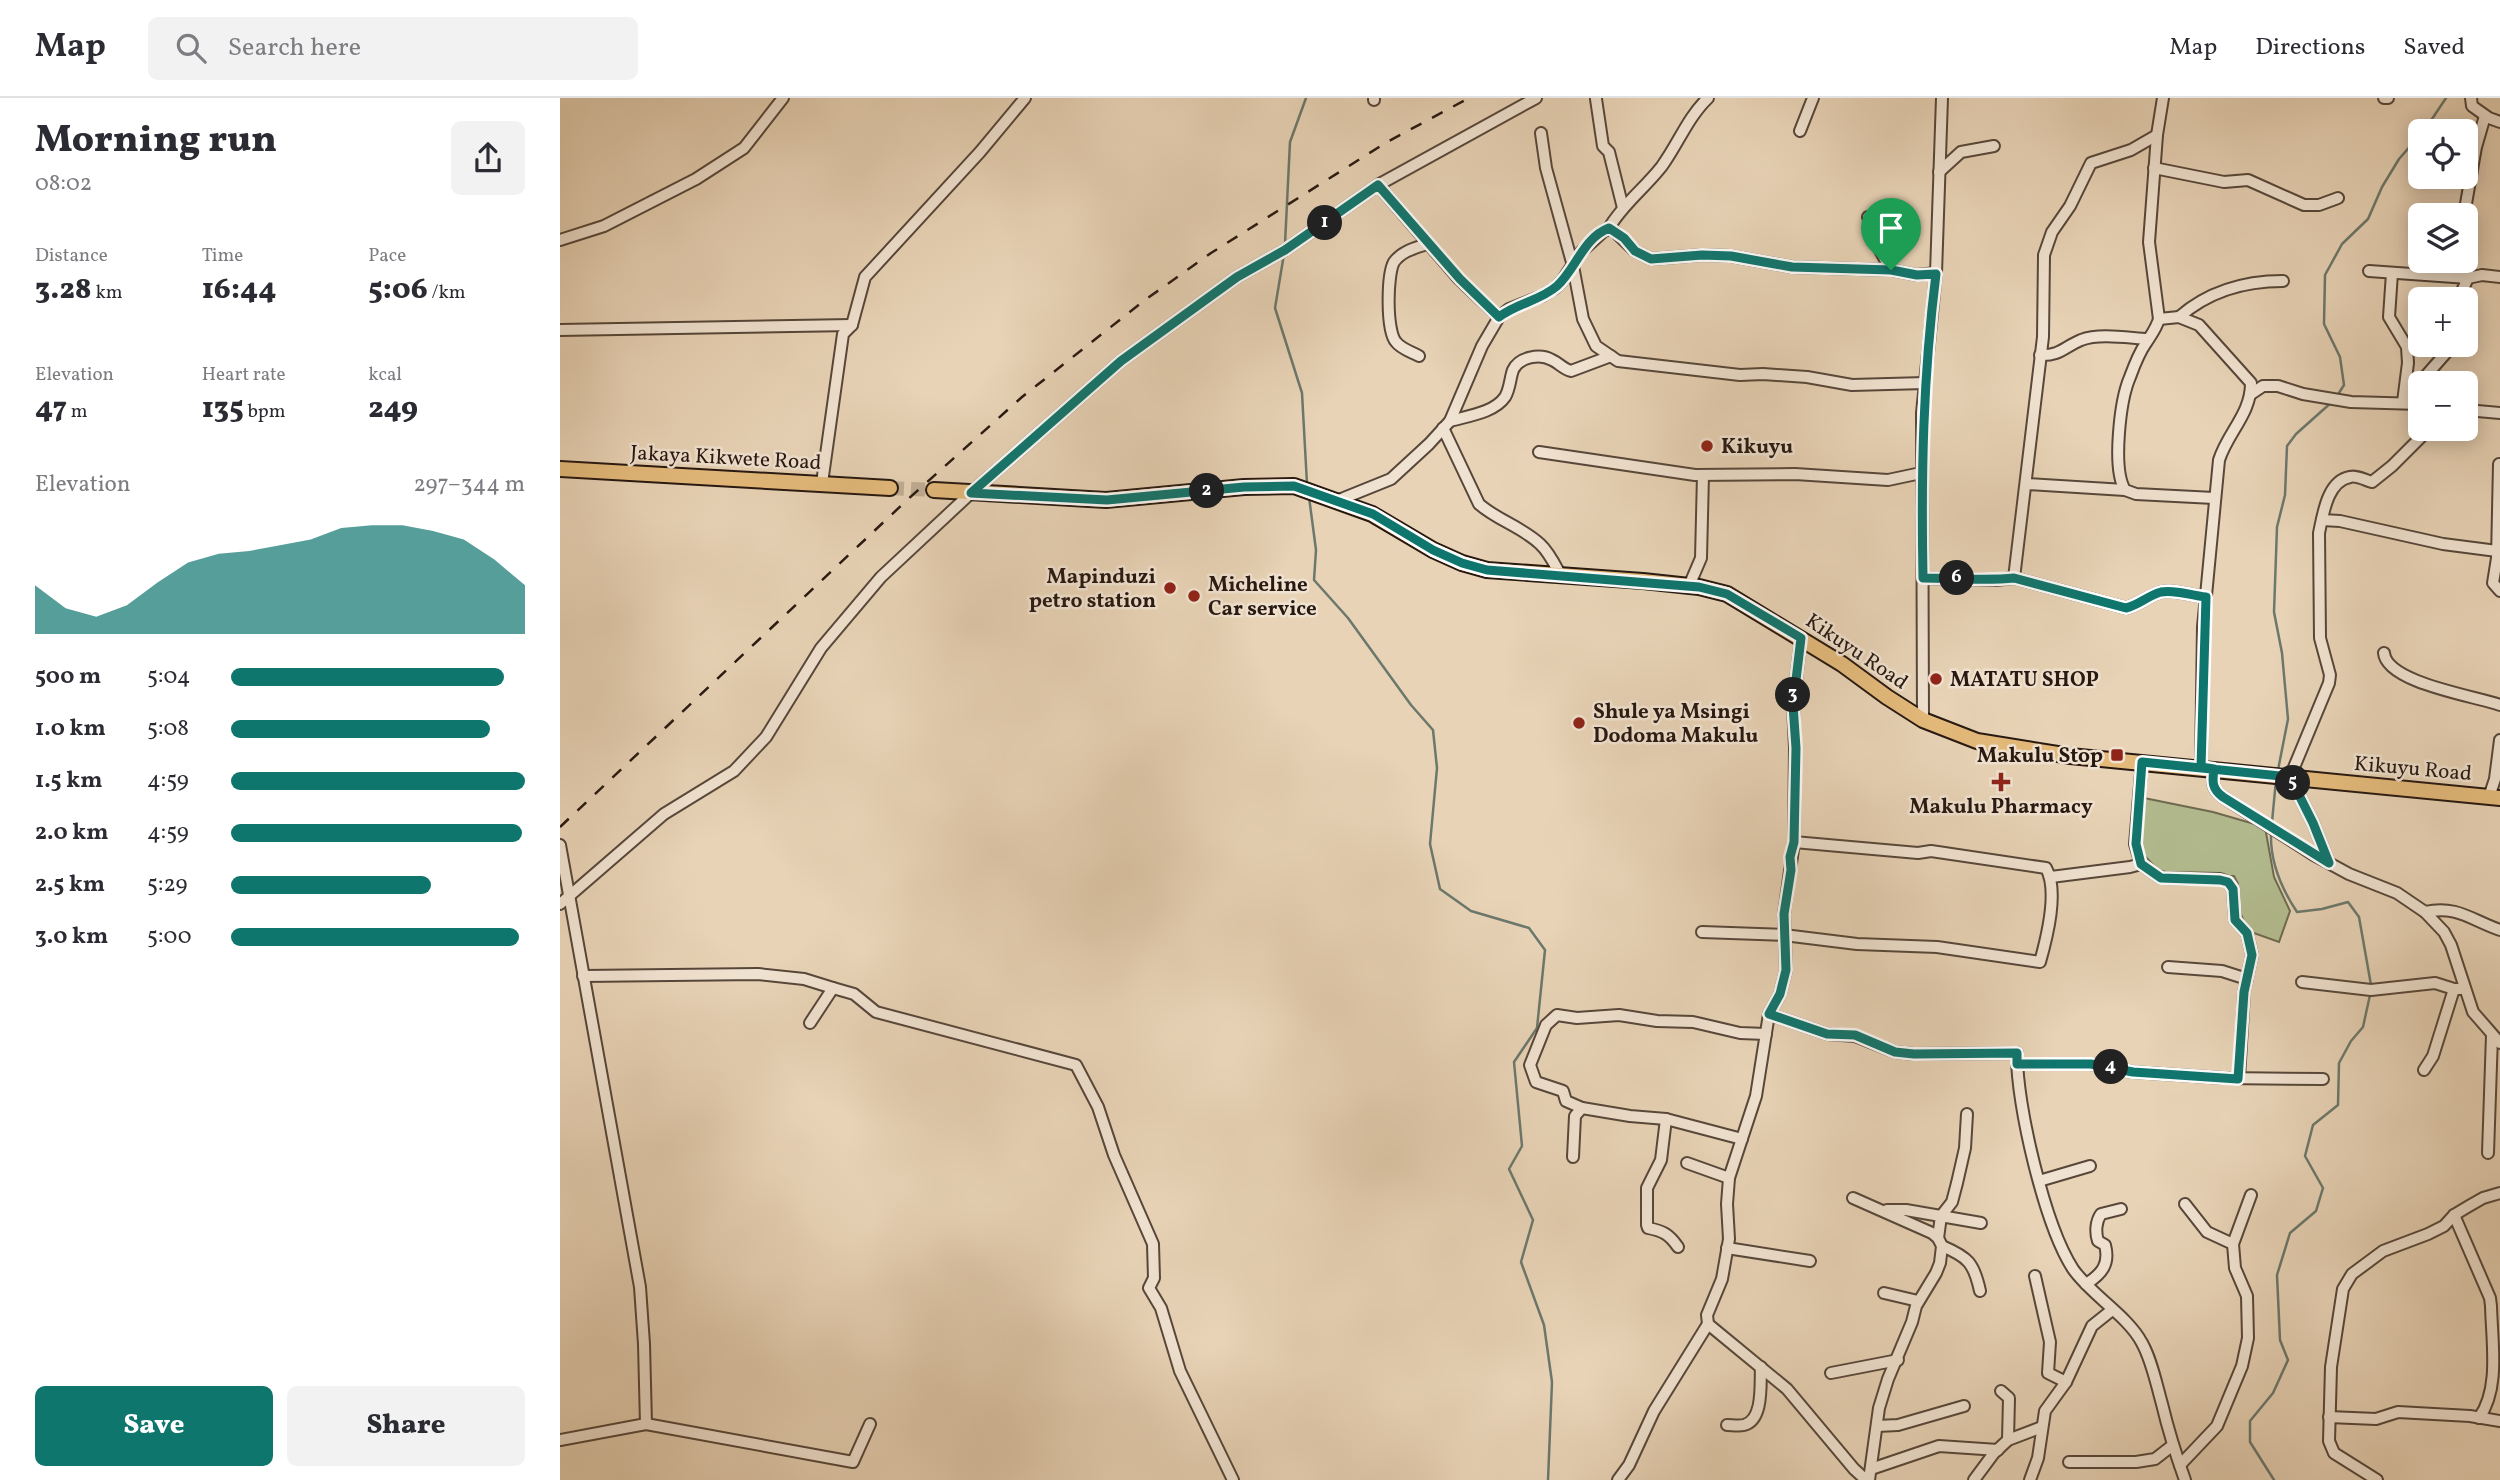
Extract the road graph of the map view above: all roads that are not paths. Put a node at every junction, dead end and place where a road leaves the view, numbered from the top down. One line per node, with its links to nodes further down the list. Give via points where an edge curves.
1 (783, 98): 24 (street, via 744,148 604,226)
2 (1025, 98): 39 (street, via 865,277)
3 (1536, 98): 18 (street)
4 (1708, 98): 21 (street, via 1660,167)
5 (1813, 98): 12 (street)
6 (1940, 98): 17 (street)
7 (2163, 98): 14 (street)
8 (2471, 98): 10 (street, via 2472,106)
9 (1596, 99): 21 (street, via 1603,146 1609,152)
10 (2486, 116): 11 (street); 20 (street)
11 (2500, 122)
12 (1800, 131)
13 (1541, 133): 26 (street)
14 (2157, 135): 16 (street); 42 (street, via 2131,150 2091,163 2052,232 2044,255)
15 (1994, 146): 17 (street, via 1961,152)
16 (2154, 168): 19 (street, via 2224,182 2248,180 2304,205); 38 (street, via 2149,242)
17 (1939, 172): 31 (street)
18 (1378, 185): 25 (street); 65 (street, via 1285,250 1237,277 1121,361)
19 (2338, 198)
20 (2466, 203)
21 (1623, 208): 23 (street)
22 (1868, 217): 27 (street)
23 (1609, 228): 26 (street, via 1595,237); 27 (street, via 1651,259 1731,256 1792,267)
24 (560, 240)
25 (1427, 244): 36 (street); 43 (street, via 1401,255 1389,275 1395,342)
26 (1573, 266): 36 (street, via 1549,292); 44 (street, via 1590,337)
27 (1891, 270): 31 (street)
28 (2369, 271): 29 (street)
29 (2392, 273): 33 (street); 49 (street, via 2389,317 2407,347)
30 (2464, 273): 33 (street)
31 (1936, 274): 47 (street)
32 (2500, 277): 33 (street)
33 (2465, 278): 35 (street)
34 (2283, 281): 37 (street, via 2244,283 2203,298)
35 (2464, 287)
36 (1499, 317): 53 (street)
37 (2179, 317): 38 (street); 48 (street, via 2199,325 2251,383)
38 (2159, 319): 41 (street)
39 (852, 326): 40 (street); 60 (street, via 843,334)
40 (560, 330)
41 (2148, 339): 42 (street, via 2082,339 2054,356); 63 (street, via 2128,382 2121,416 2118,474)
42 (2040, 355): 61 (street)
43 (1419, 356)
44 (1611, 356): 47 (street, via 1626,364 1807,377 1852,385); 53 (street, via 1571,371 1550,358 1524,359 1514,370 1505,397 1496,405)
45 (2442, 357): 46 (street)
46 (2430, 371)
47 (1925, 383): 58 (street)
48 (2251, 394): 49 (street, via 2263,386 2278,386 2328,399); 66 (street, via 2222,452)
49 (2403, 402): 50 (street)
50 (2408, 403)
51 (2478, 411): 52 (street)
52 (2500, 414)
53 (1446, 425): 67 (street, via 1391,479); 70 (street, via 1479,504 1539,543)
54 (2417, 441): 68 (street, via 2372,482 2352,476 2339,481)
55 (1539, 452): 59 (street)
56 (2499, 464): 69 (street)
57 (560, 469): 60 (main road, Jakaya Kikwete Road)
58 (1921, 473): 59 (street, via 1888,480); 71 (street)
59 (1703, 475): 73 (street, via 1700,558)
60 (822, 484): 62 (main road, Jakaya Kikwete Road)
61 (2027, 484): 63 (street); 72 (street)
62 (890, 488)
63 (2124, 490): 66 (street)
64 (934, 491): 65 (main road)
65 (971, 493): 67 (main road, Kikuyu Road, via 1107,500 1294,486); 90 (street, via 880,577 821,648 766,737 734,771 664,814)
66 (2214, 498): 75 (street)
67 (1339, 500): 70 (main road, Kikuyu Road, via 1462,563 1487,570)
68 (2322, 520): 69 (street); 83 (street, via 2320,638 2329,683)
69 (2497, 551): 74 (street, via 2493,583)
70 (1561, 576): 73 (main road, Kikuyu Road)
71 (1923, 578): 72 (street); 79 (street)
72 (2014, 578): 75 (street, via 2126,608 2158,593)
73 (1689, 586): 76 (main road, Kikuyu Road, via 1727,594)
74 (2500, 591)
75 (2206, 597): 82 (street)
76 (1801, 638): 79 (main road, Kikuyu Road); 85 (street, via 1793,705)
77 (2384, 653): 78 (street, via 2391,667 2414,680)
78 (2500, 705)
79 (1923, 720): 81 (main road, Kikuyu Road, via 1977,741)
80 (2500, 740): 84 (street)
81 (2142, 762): 82 (main road, Kikuyu Road); 88 (street, via 2136,844)
82 (2207, 768): 83 (main road, Kikuyu Road); 87 (street, via 2215,791)
83 (2281, 776): 84 (main road, Kikuyu Road); 87 (street, via 2313,823)
84 (2495, 798)
85 (1794, 842): 89 (street, via 1931,851 2022,863 2046,868); 95 (street)
86 (560, 845): 90 (street)
87 (2329, 863): 92 (street, via 2397,893)
88 (2141, 864): 89 (street); 98 (street, via 2161,878 2220,880 2231,885 2235,920 2250,943)
89 (2051, 877): 95 (street, via 2040,962 1937,947)
90 (571, 894): 91 (street); 97 (street)
91 (560, 904)
92 (2425, 912): 93 (street, via 2456,910); 101 (street, via 2451,945)
93 (2500, 930)
94 (1702, 932): 95 (street)
95 (1784, 935): 102 (street, via 1786,970)
96 (2168, 967): 98 (street, via 2222,971)
97 (583, 976): 100 (street, via 758,974 804,979); 150 (street, via 640,1287)
98 (2247, 979): 108 (street)
99 (2302, 982): 101 (street, via 2371,990 2435,983)
100 (832, 988): 103 (street); 163 (street, via 854,994 876,1012 1076,1065 1098,1107 1153,1244 1154,1278 1149,1288 1161,1308 1180,1371)
101 (2459, 989): 105 (street); 107 (street)
102 (1769, 1014): 104 (street); 106 (street, via 1827,1034 1855,1035 1895,1052 2017,1053)
103 (810, 1023)
104 (1766, 1034): 110 (street, via 1619,1014 1577,1018 1557,1014 1546,1025 1530,1065 1536,1082 1563,1091 1566,1101); 113 (street, via 1756,1096)
105 (2496, 1039): 114 (street)
106 (2017, 1064): 108 (street, via 2091,1064 2133,1072); 119 (street)
107 (2424, 1070)
108 (2238, 1079): 109 (street)
109 (2323, 1079)
110 (1582, 1108): 112 (street); 115 (street, via 1575,1116)
111 (1968, 1114): 127 (street, via 1952,1202)
112 (1667, 1119): 113 (street); 131 (street, via 1661,1160 1647,1188 1647,1226 1670,1236)
113 (1742, 1139): 118 (street)
114 (2488, 1153)
115 (1573, 1157)
116 (1687, 1163): 118 (street)
117 (2090, 1166): 119 (street)
118 (1728, 1178): 132 (street)
119 (2039, 1181): 135 (street, via 2062,1248)
120 (2500, 1194): 126 (street)
121 (2251, 1195): 130 (street)
122 (1853, 1198): 125 (street)
123 (2185, 1204): 130 (street, via 2207,1232)
124 (2121, 1209): 135 (street, via 2098,1219 2096,1238 2105,1245 2105,1267)
125 (1881, 1210): 127 (street); 129 (street)
126 (2454, 1215): 147 (street, via 2444,1226 2384,1251 2352,1274 2343,1289 2332,1354); 148 (street, via 2491,1306 2498,1380 2489,1408)
127 (1941, 1216): 128 (street); 129 (street)
128 (1981, 1223)
129 (1940, 1242): 136 (street, via 1968,1260 1976,1270); 138 (street, via 1942,1254 1936,1273)
130 (2233, 1244): 160 (street, via 2235,1268 2247,1296 2248,1338 2242,1366 2217,1426)
131 (1678, 1247)
132 (1727, 1248): 133 (street); 140 (street)
133 (1810, 1261)
134 (2035, 1276): 144 (street, via 2050,1342 2048,1374)
135 (2086, 1284): 139 (street)
136 (1980, 1291)
137 (1884, 1293): 138 (street)
138 (1918, 1301): 141 (street)
139 (2112, 1310): 144 (street, via 2092,1326); 157 (street, via 2141,1340)
140 (1708, 1324): 142 (street); 164 (street)
141 (1898, 1360): 143 (street); 153 (street, via 1883,1395)
142 (1761, 1367): 152 (street, via 1758,1410 1752,1421); 161 (street, via 1787,1389)
143 (1830, 1373)
144 (2066, 1382): 154 (street, via 2045,1411)
145 (2001, 1391): 156 (street, via 2009,1398)
146 (1964, 1406): 153 (street, via 1898,1425)
147 (2329, 1417): 148 (street, via 2376,1419 2398,1412); 168 (street, via 2334,1453)
148 (2479, 1418): 149 (street)
149 (2500, 1421)
150 (646, 1424): 151 (street, via 853,1462); 155 (street)
151 (870, 1424)
152 (1727, 1425)
153 (1877, 1426): 162 (street)
154 (2042, 1427): 156 (street); 166 (street)
155 (560, 1440)
156 (2008, 1440): 158 (street)
157 (2173, 1445): 159 (street, via 2155,1459); 160 (street)
158 (1998, 1450): 162 (street, via 1939,1446); 165 (street)
159 (2068, 1462)
160 (2180, 1465): 167 (street)
161 (1854, 1475): 162 (street)
162 (1869, 1476)
163 (1233, 1480)
164 (1618, 1480)
165 (1974, 1480)
166 (2031, 1480)
167 (2185, 1480)
168 (2377, 1480)

